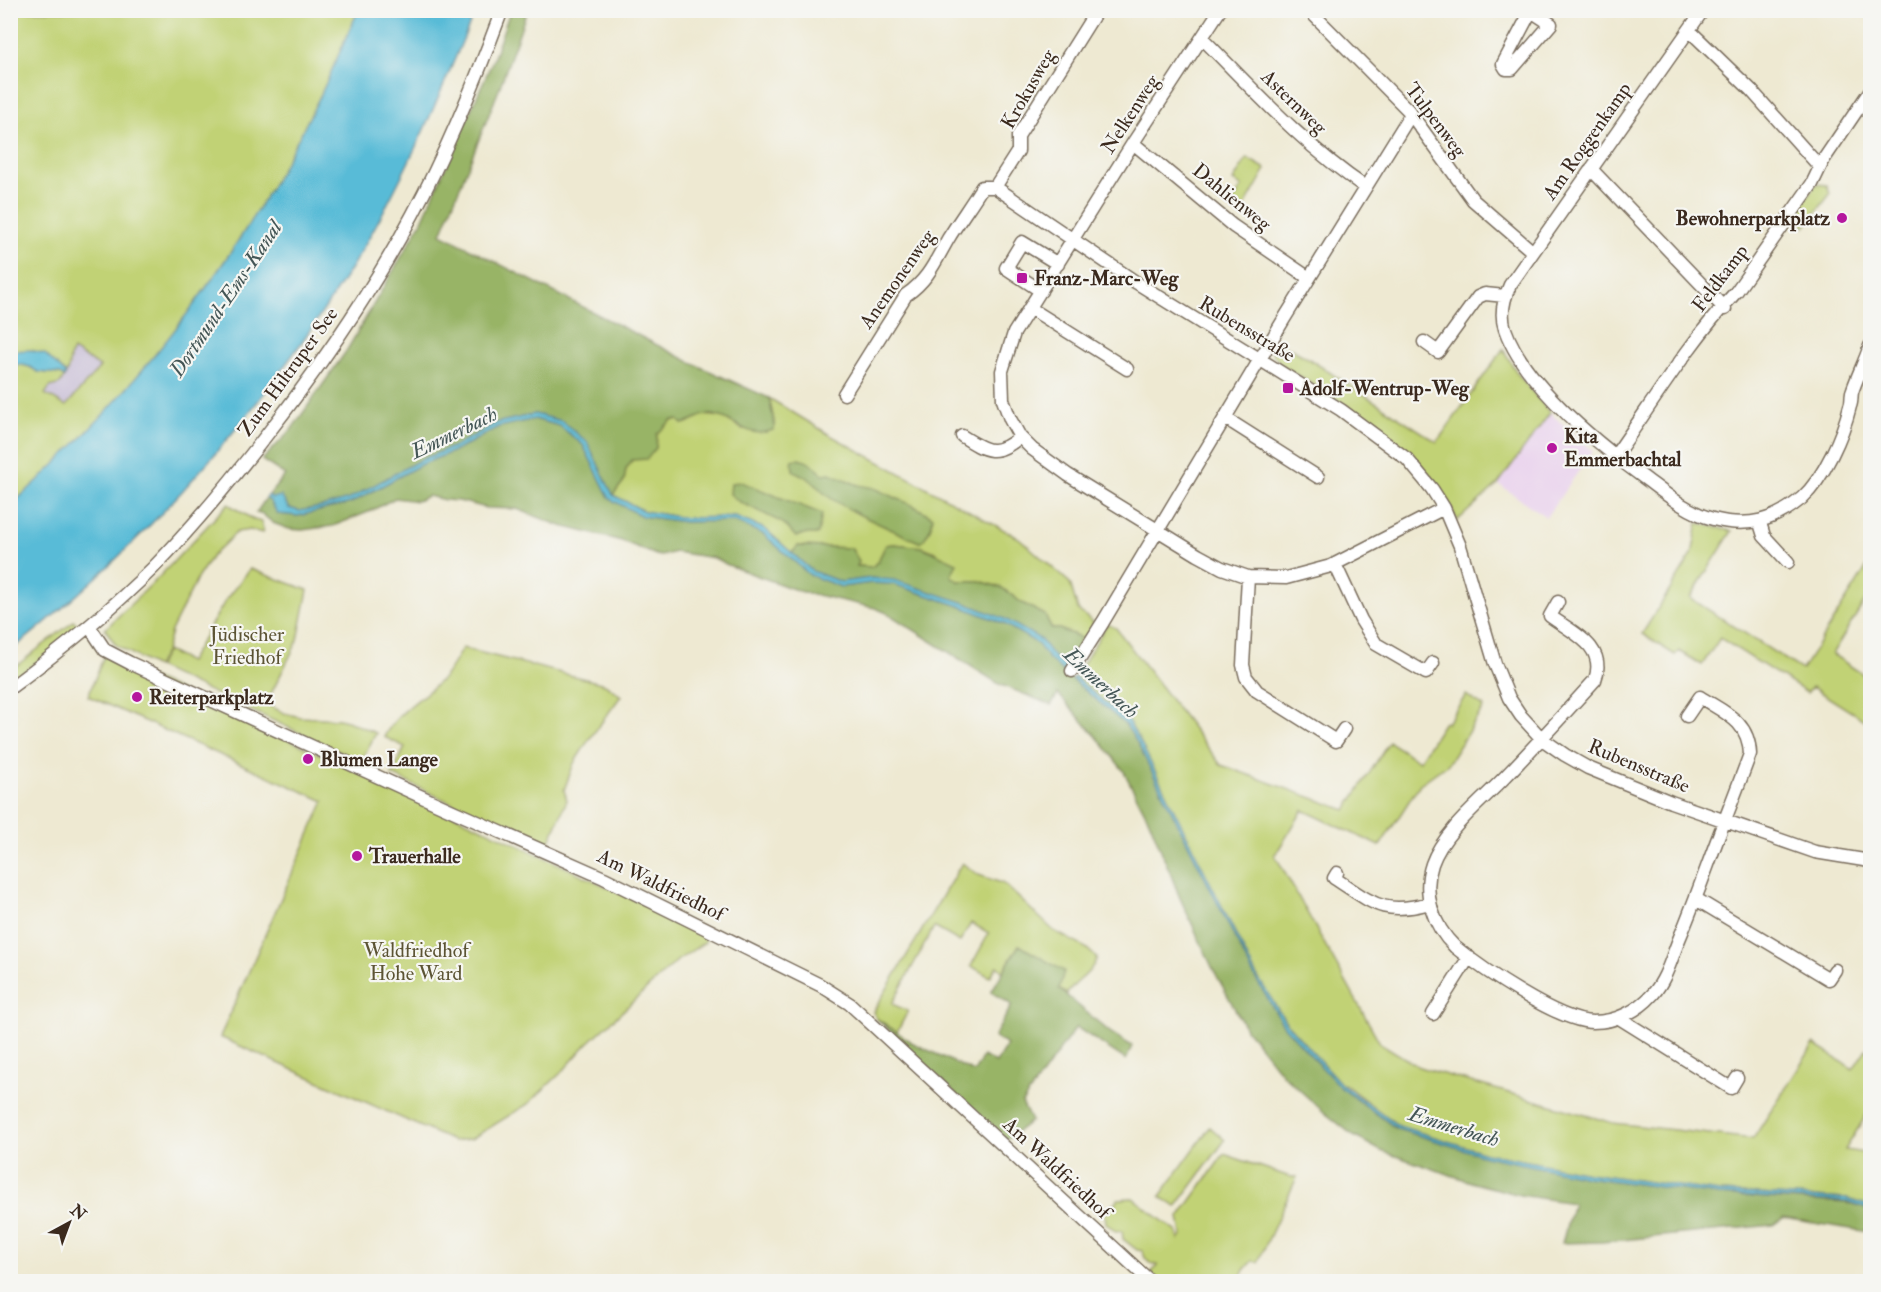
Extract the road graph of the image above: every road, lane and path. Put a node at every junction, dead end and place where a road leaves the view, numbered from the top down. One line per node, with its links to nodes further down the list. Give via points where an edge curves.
1 (502, 10): 42 (street, Zum Hiltruper See, via 438,163 359,307 240,470 152,569)
2 (1097, 10): 15 (street, Krokusweg, via 1018,136 1018,151)
3 (1220, 10): 9 (street, Nelkenweg)
4 (1309, 10): 11 (street, Tulpenweg)
5 (1703, 10): 8 (street, Am Roggenkamp)
6 (1531, 11): 7 (street); 7 (street, via 1503,64 1506,69 1512,69 1551,24)
7 (1545, 14)
8 (1689, 30): 13 (street, via 1751,90); 14 (street, Am Roggenkamp)
9 (1203, 39): 12 (street, Nelkenweg); 16 (street, Asternweg, via 1292,129 1335,167)
10 (1870, 91): 13 (street, Feldkamp)
11 (1411, 114): 16 (street); 18 (street, Tulpenweg, via 1473,200)
12 (1133, 143): 17 (street, Nelkenweg); 20 (street, Dahlienweg, via 1233,226)
13 (1820, 167): 24 (street, Feldkamp)
14 (1591, 169): 18 (street, Am Roggenkamp); 24 (street)
15 (988, 187): 17 (street, Rubensstraße); 29 (street, Anemonenweg, via 949,237 928,275 906,294)
16 (1365, 187): 20 (street)
17 (1073, 240): 19 (street); 27 (street, Rubensstraße)
18 (1533, 252): 22 (street, Am Roggenkamp)
19 (1058, 264): 21 (street); 21 (street, via 1022,242 1006,268)
20 (1309, 278): 27 (street)
21 (1041, 291): 23 (street)
22 (1505, 296): 25 (street, via 1478,297 1438,352); 33 (street, via 1505,328 1527,367 1565,412)
23 (1030, 308): 28 (street); 32 (street, via 1014,333 1002,371 1003,400)
24 (1724, 308): 33 (street, Feldkamp)
25 (1424, 342)
26 (1870, 346): 36 (street, via 1828,463 1804,496)
27 (1260, 359): 30 (street); 35 (street, Rubensstraße, via 1393,447 1420,473)
28 (1127, 369)
29 (844, 394)
30 (1225, 418): 34 (street); 37 (street)
31 (962, 436): 32 (street, via 990,450 1006,449)
32 (1020, 437): 37 (street, via 1068,475)
33 (1615, 456): 36 (street, via 1664,493 1702,515)
34 (1318, 477)
35 (1444, 508): 39 (street); 48 (street, Rubensstraße, via 1509,698)
36 (1760, 523): 38 (street, via 1764,537)
37 (1158, 530): 40 (street, via 1222,568); 44 (street)
38 (1788, 562)
39 (1335, 564): 40 (street, via 1286,578); 43 (street, via 1376,644 1426,673)
40 (1248, 577): 47 (street, via 1243,664 1246,677 1257,691 1336,741)
41 (1558, 602): 48 (street, via 1550,616 1592,646 1598,670 1595,680)
42 (89, 626): 45 (street, Zum Hiltruper See); 59 (street, Am Waldfriedhof, via 105,650 121,658 604,878 810,980 850,1004)
43 (1433, 663)
44 (1072, 671)
45 (10, 688)
46 (1687, 716): 49 (street, via 1700,697 1738,722 1748,736 1750,754)
47 (1344, 729)
48 (1542, 739): 49 (street, Rubensstraße, via 1588,768); 53 (street, via 1443,843 1430,870)
49 (1725, 821): 50 (street, Rubensstraße, via 1815,852); 52 (street)
50 (1870, 861)
51 (1337, 873): 53 (street, via 1334,878 1384,908)
52 (1696, 899): 55 (street, via 1829,980); 57 (street, via 1660,984 1640,1006)
53 (1430, 903): 54 (street, via 1443,934)
54 (1469, 957): 56 (street); 57 (street, via 1563,1015 1593,1022)
55 (1834, 970)
56 (1433, 1014)
57 (1619, 1018): 58 (street, via 1731,1088)
58 (1737, 1078)
59 (1151, 1281)

